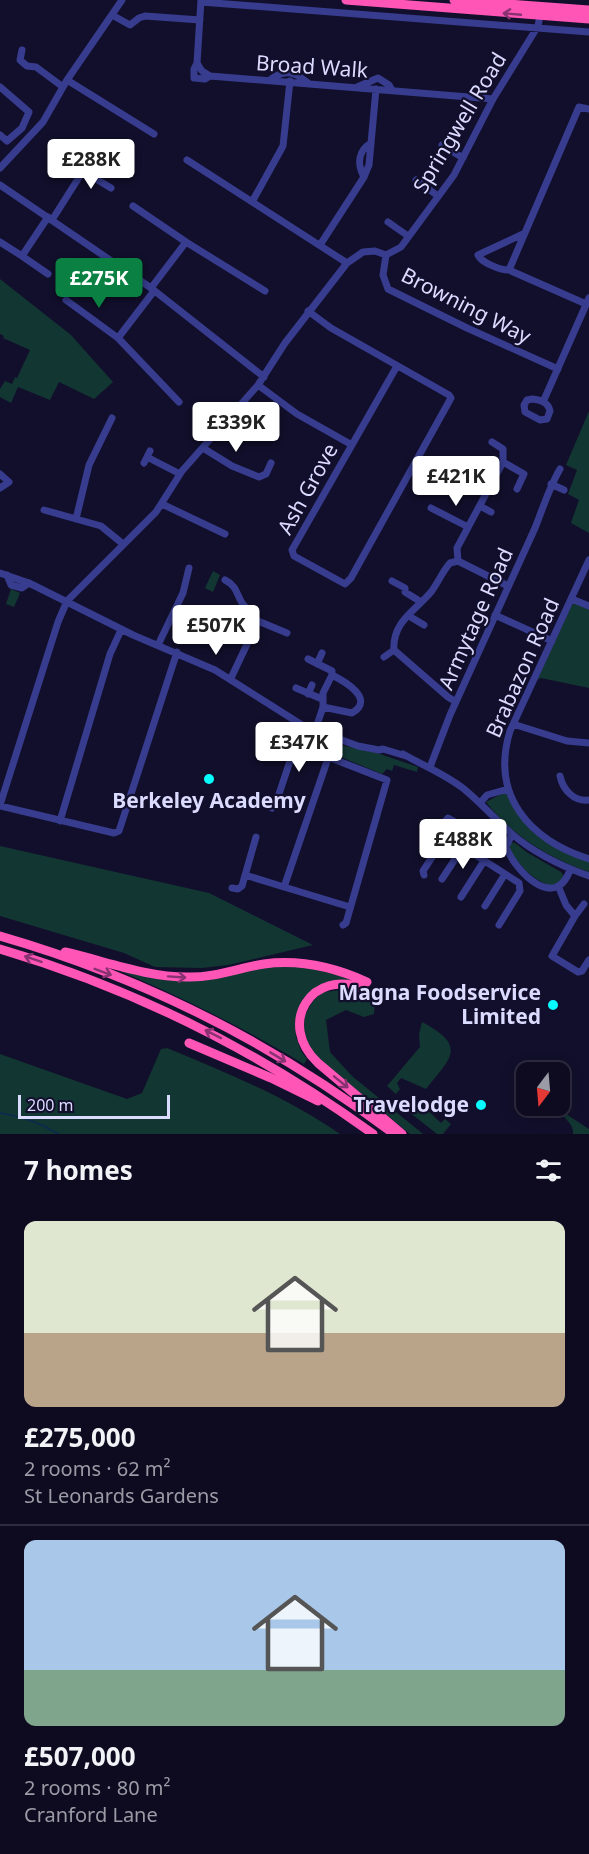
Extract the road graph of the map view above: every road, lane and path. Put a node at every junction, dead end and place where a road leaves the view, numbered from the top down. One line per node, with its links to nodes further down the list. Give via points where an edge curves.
1 (122, 0): 7 (street)
2 (346, 0): 8 (highway, one-way to 2)
3 (453, 0): 5 (highway)
4 (201, 1): 10 (street, Broad Walk); 11 (street)
5 (550, 3): 6 (highway)
6 (589, 10)
7 (112, 15): 10 (street, via 130,25 145,16); 16 (street)
8 (540, 16): 9 (highway); 11 (street, Springwell Road)
9 (589, 19)
10 (200, 20): 14 (street, Broad Walk, via 197,63 202,71 210,76)
11 (538, 26): 12 (street); 22 (street, Springwell Road)
12 (589, 32)
13 (22, 50): 16 (street, via 23,64)
14 (270, 80): 15 (street, Broad Walk); 17 (street, via 290,72)
15 (290, 81): 17 (street, Broad Walk); 38 (street, via 283,146)
16 (65, 83): 25 (street); 27 (street)
17 (308, 83): 19 (street, Broad Walk)
18 (0, 87): 24 (street, via 29,112)
19 (357, 87): 20 (street, Broad Walk); 21 (street, via 378,78)
20 (376, 89): 21 (street, Broad Walk); 46 (street, via 369,165)
21 (392, 90): 22 (street, Broad Walk)
22 (492, 99): 30 (street, Springwell Road)
23 (589, 109): 42 (street, via 579,107)
24 (22, 128): 26 (street, via 7,141); 27 (street)
25 (154, 134)
26 (0, 135)
27 (31, 136): 32 (street)
28 (442, 146): 30 (street)
29 (62, 156): 33 (street)
30 (463, 158): 37 (street, Springwell Road)
31 (187, 160): 38 (street)
32 (0, 168)
33 (83, 171): 36 (street); 40 (street)
34 (416, 180): 37 (street)
35 (0, 185): 40 (street)
36 (111, 188)
37 (438, 196): 43 (street, Springwell Road)
38 (252, 202): 46 (street)
39 (133, 206): 45 (street)
40 (50, 219): 48 (street); 52 (street)
41 (388, 222): 43 (street)
42 (523, 234): 50 (street); 50 (street, via 478,255)
43 (408, 236): 47 (street, Springwell Road, via 400,247)
44 (0, 242): 48 (street)
45 (186, 242): 52 (street); 53 (street)
46 (320, 245): 49 (street)
47 (386, 255): 49 (street, via 363,252); 59 (street, Browning Way, via 383,275 388,289)
48 (22, 256): 51 (street)
49 (347, 263): 56 (street)
50 (509, 270): 55 (street)
51 (48, 274)
52 (152, 289): 57 (street); 60 (street)
53 (265, 291)
54 (66, 300): 57 (street)
55 (588, 301): 59 (street)
56 (308, 311): 58 (street, Ash Grove); 60 (street)
57 (118, 338): 62 (street)
58 (397, 366): 66 (street, Ash Grove); 66 (street, Ash Grove, via 449,395 451,401 345,584 294,556 292,550)
59 (558, 369): 63 (street)
60 (264, 377): 61 (street)
61 (258, 385): 66 (street, via 297,414); 67 (street)
62 (179, 402)
63 (543, 402)
64 (112, 418): 83 (street, via 89,465)
65 (492, 442): 69 (street, via 503,448)
66 (352, 445)
67 (203, 448): 70 (street, via 259,477 266,474); 73 (street)
68 (147, 457): 73 (street)
69 (503, 462): 76 (street, via 524,474); 79 (street)
70 (271, 464)
71 (560, 469): 74 (street, Armytage Road)
72 (0, 474): 75 (street, via 9,482)
73 (180, 474): 78 (street)
74 (551, 484): 77 (street); 93 (street, Armytage Road)
75 (0, 488)
76 (517, 489)
77 (564, 490)
78 (162, 504): 85 (street); 86 (street)
79 (480, 506): 82 (street); 84 (street)
80 (431, 508): 84 (street)
81 (44, 510): 83 (street)
82 (491, 512)
83 (76, 519): 86 (street, via 101,526)
84 (468, 527): 88 (street, via 457,548)
85 (225, 534)
86 (123, 544): 95 (street)
87 (589, 560): 94 (street, Brabazon Road)
88 (458, 561): 93 (street); 96 (street, via 450,563)
89 (189, 568): 105 (street, via 185,587)
90 (4, 574): 95 (street, via 11,585 22,588 29,583)
91 (225, 580): 100 (street, via 235,586 242,603)
92 (392, 581): 96 (street)
93 (508, 586): 98 (street, Armytage Road)
94 (572, 599): 97 (street); 104 (street, Brabazon Road)
95 (67, 601): 102 (street); 130 (street)
96 (421, 602): 99 (street)
97 (589, 606)
98 (495, 615): 104 (street); 117 (street, Armytage Road)
99 (409, 616): 101 (street); 106 (street, via 395,632)
100 (258, 621): 103 (street); 113 (street)
101 (424, 625)
102 (121, 630): 105 (street); 132 (street, via 110,654)
103 (287, 633)
104 (552, 640): 119 (street, Brabazon Road)
105 (158, 645): 107 (street)
106 (394, 650): 109 (street); 117 (street)
107 (177, 652): 113 (street); 132 (street, via 119,831)
108 (322, 652): 111 (street)
109 (384, 657)
110 (308, 659): 111 (street)
111 (317, 663): 112 (street, via 332,671)
112 (332, 675): 118 (street); 118 (street, via 359,694 361,703 352,712)
113 (231, 678): 120 (street)
114 (312, 685): 116 (street)
115 (296, 688): 116 (street)
116 (308, 694): 118 (street)
117 (456, 702): 125 (street, Armytage Road)
118 (322, 703): 121 (street)
119 (513, 724): 123 (street, via 567,741); 127 (street, Brabazon Road, via 504,750)
120 (302, 725): 121 (street); 131 (street)
121 (315, 731): 122 (street)
122 (335, 738): 124 (street); 125 (street, via 406,756)
123 (589, 743)
124 (328, 757): 147 (street); 153 (street, via 387,780)
125 (430, 767): 129 (street)
126 (560, 776): 128 (street, via 569,793 579,800)
127 (508, 789): 129 (street, via 487,795); 139 (street, Brabazon Road, via 533,828 557,846)
128 (589, 800)
129 (480, 803): 134 (street)
130 (0, 806): 132 (street)
131 (272, 808)
132 (60, 821)
133 (462, 825): 135 (street, via 448,818 438,831)
134 (512, 834): 138 (street, via 506,846); 141 (street)
135 (446, 836): 137 (street); 144 (street)
136 (256, 837): 143 (street)
137 (464, 847): 140 (street); 146 (street)
138 (511, 859): 142 (street); 149 (street, via 542,886)
139 (589, 859)
140 (484, 861): 142 (street); 150 (street)
141 (570, 870): 145 (street); 149 (street)
142 (502, 872): 152 (street); 155 (street, via 521,886)
143 (245, 875): 147 (street); 148 (street, via 241,887)
144 (424, 875)
145 (589, 876)
146 (442, 879)
147 (284, 887): 153 (street)
148 (232, 888)
149 (559, 888): 154 (street)
150 (461, 897)
151 (584, 904): 154 (street)
152 (485, 906)
153 (350, 907): 156 (street)
154 (575, 916): 160 (street, via 552,956 578,972)
155 (499, 925)
156 (343, 926)
157 (0, 936): 158 (highway)
158 (28, 944): 164 (highway, one-way to 164, via 132,983 222,1025 313,1077); 165 (highway, one-way to 165, via 168,976 216,975 282,962 329,967 365,985 342,983 315,993 302,1012 300,1038 313,1059)
159 (0, 949): 162 (highway, one-way to 159, via 267,1064 176,1016 70,972)
160 (589, 960)
161 (189, 1043): 162 (highway)
162 (352, 1119): 163 (highway)
163 (373, 1134)
164 (394, 1134)
165 (402, 1134)

